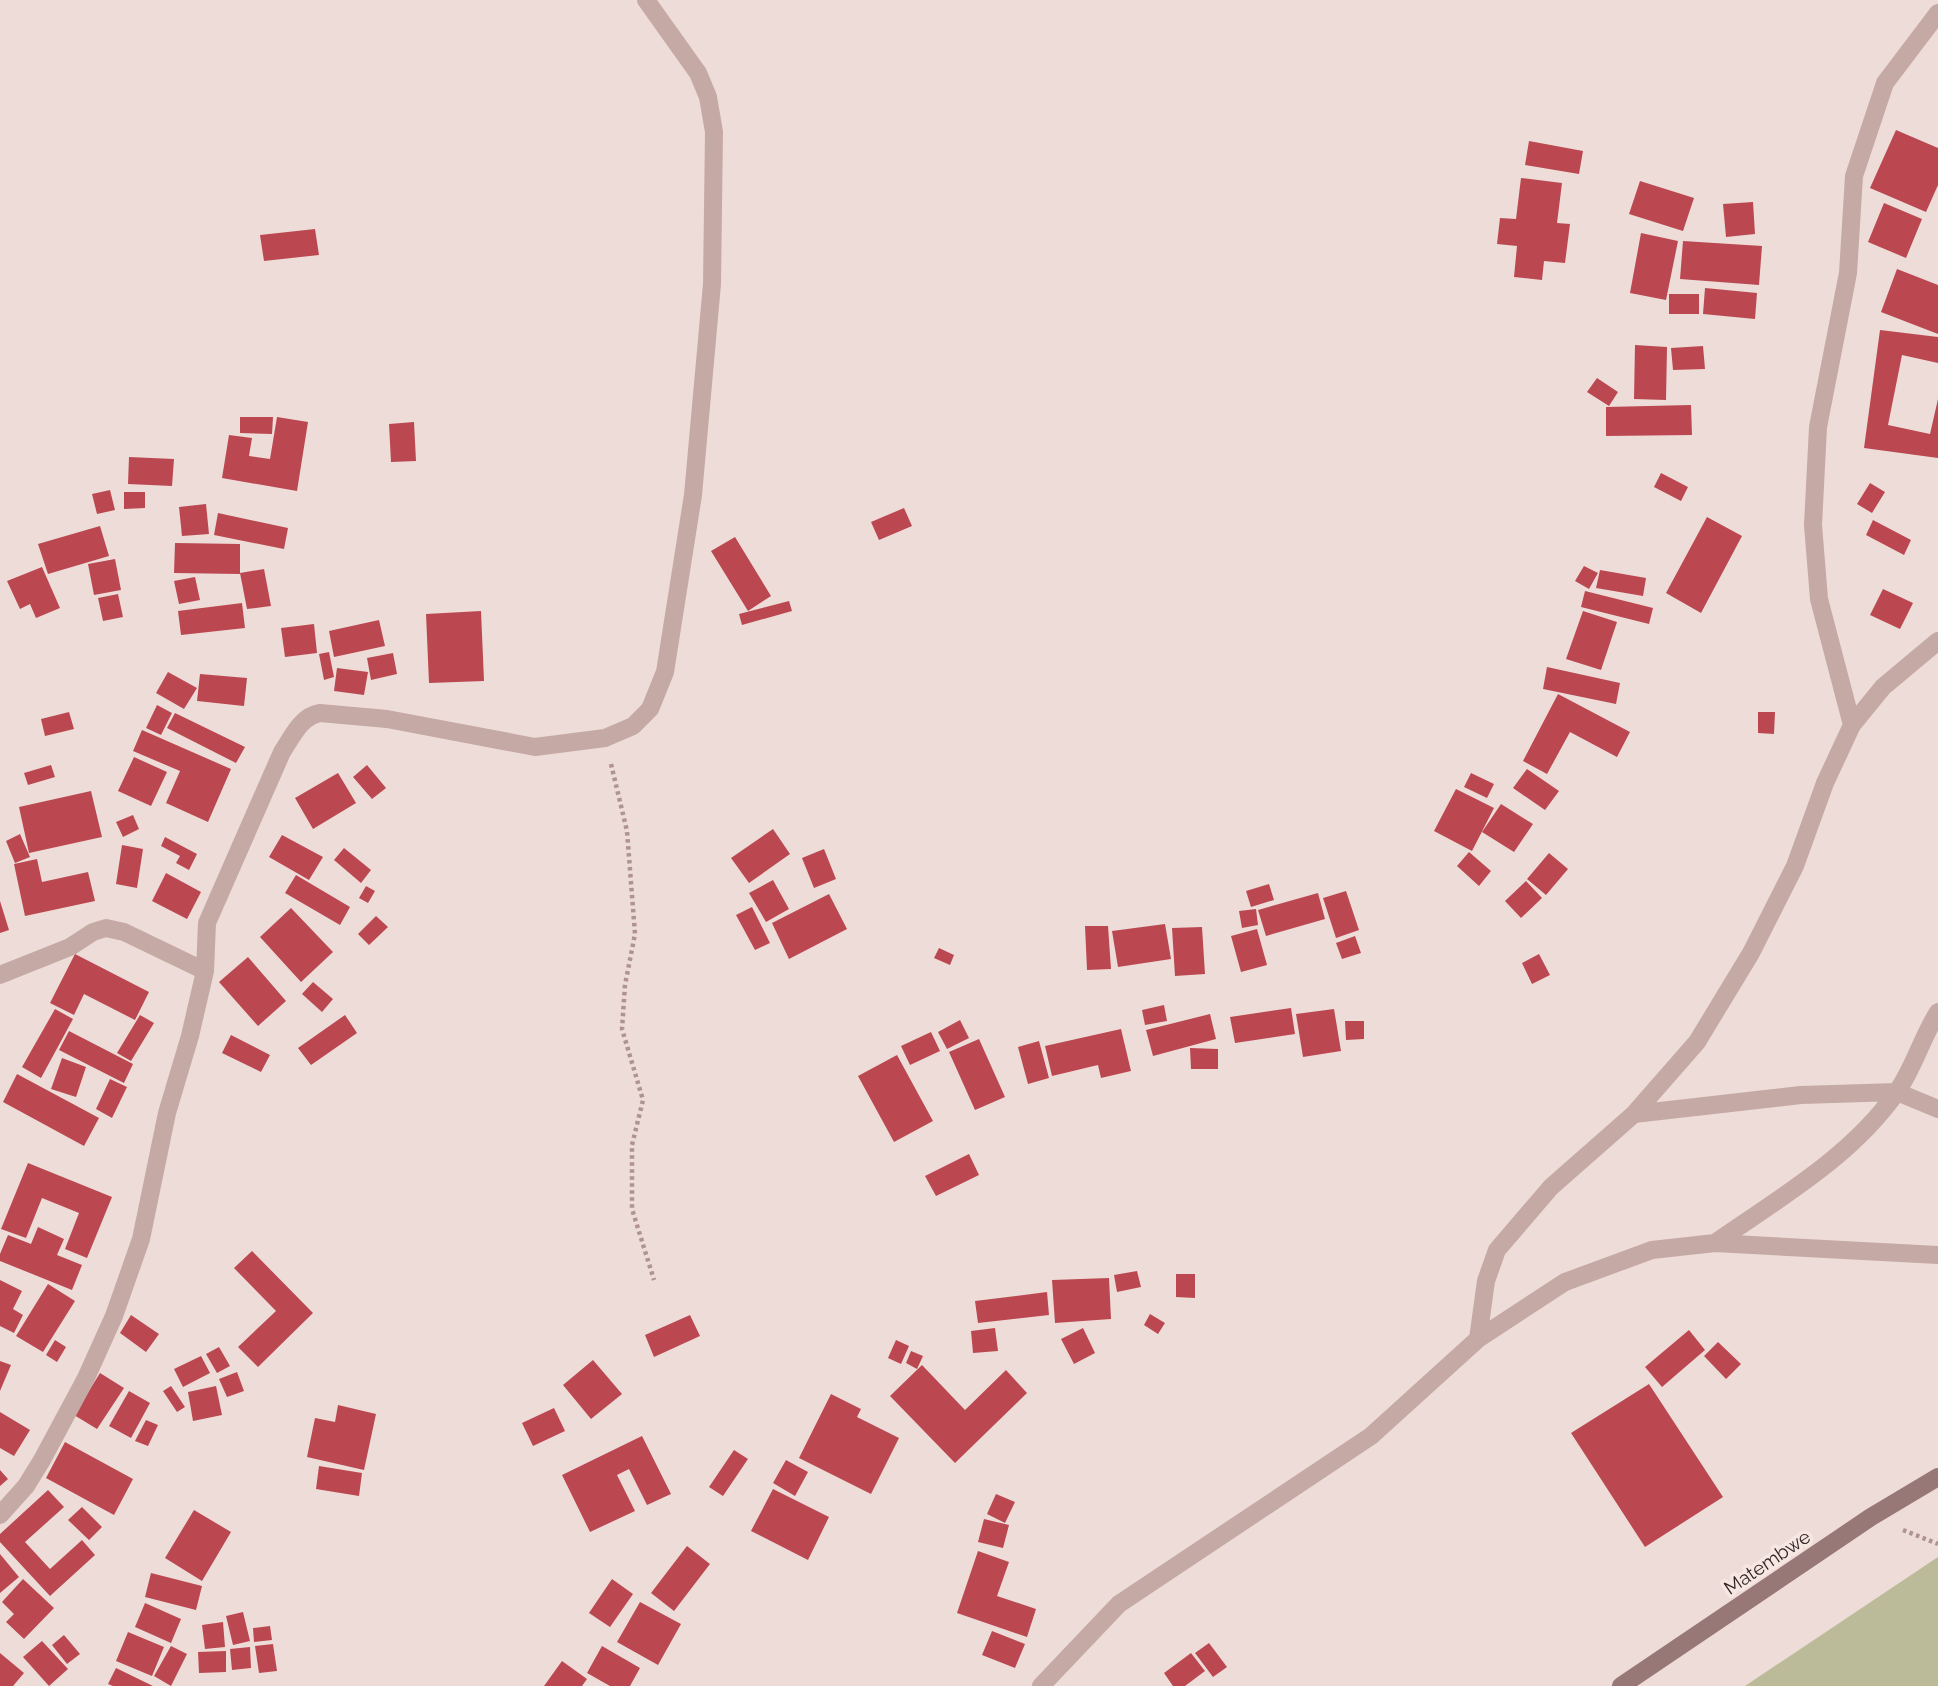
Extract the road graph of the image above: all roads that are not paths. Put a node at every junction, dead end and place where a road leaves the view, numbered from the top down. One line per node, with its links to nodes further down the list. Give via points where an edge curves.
1 (646, 0): 5 (street, via 698,73 715,132 712,284 693,495 665,672 650,709 633,726 605,738 535,747 387,719 309,715 282,752 225,878 207,923)
2 (1938, 13): 4 (street, via 1885,83 1854,176 1848,273 1818,427 1813,526 1819,599)
3 (1938, 641): 4 (street, via 1883,687)
4 (1853, 724): 10 (street, via 1825,783 1795,866 1751,953 1696,1042)
5 (205, 971): 6 (street, via 124,932 106,928); 15 (street, via 167,1114 141,1240 114,1316 42,1460)
6 (0, 975)
7 (1938, 1012): 8 (street)
8 (1897, 1092): 9 (street); 10 (street, via 1801,1095); 11 (street, via 1849,1147)
9 (1938, 1109)
10 (1633, 1114): 13 (street, via 1551,1187 1497,1250 1486,1281)
11 (1714, 1243): 12 (street); 13 (street, via 1652,1250 1565,1282)
12 (1938, 1255)
13 (1478, 1339): 16 (street, via 1371,1436 1119,1604)
14 (1938, 1476): 17 (main road, Matembwe)
15 (0, 1515)
16 (1041, 1686)
17 (1621, 1686)

